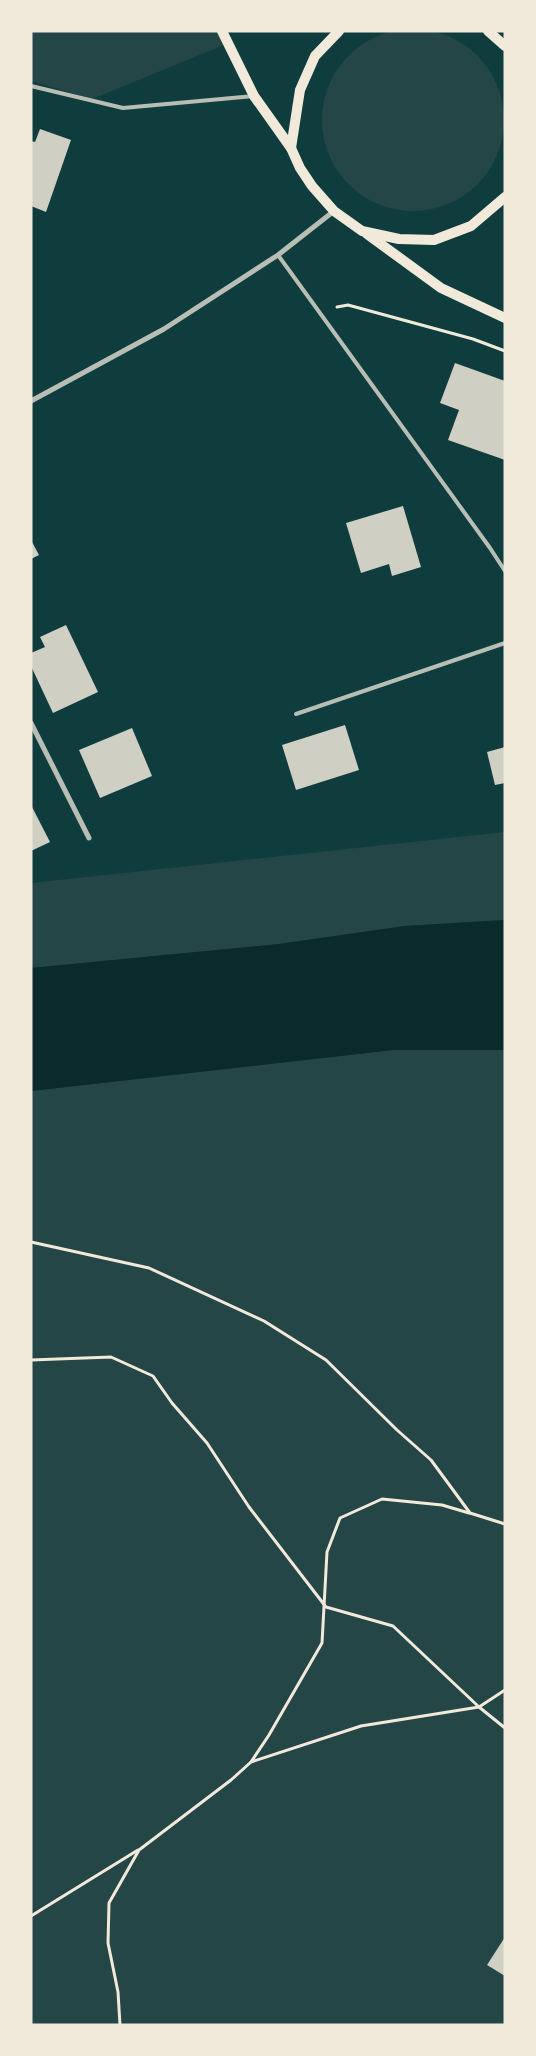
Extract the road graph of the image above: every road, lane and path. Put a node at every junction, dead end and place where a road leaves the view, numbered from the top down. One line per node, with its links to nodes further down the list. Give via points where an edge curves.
1 (222, 31): 6 (main road)
2 (339, 31): 7 (main road, via 315,56 300,90)
3 (488, 31): 4 (main road)
4 (505, 46)
5 (31, 86): 6 (lane, via 123,108)
6 (254, 96): 7 (main road)
7 (290, 148): 9 (main road, via 300,168)
8 (505, 197): 10 (main road, via 471,226 434,240 399,239)
9 (334, 211): 10 (main road); 11 (street)
10 (362, 231): 13 (main road, via 441,288)
11 (278, 255): 12 (lane); 15 (street, via 164,329)
12 (318, 311): 14 (path, via 348,305 473,339); 16 (lane)
13 (505, 318)
14 (505, 351)
15 (31, 401)
16 (505, 571)
17 (505, 643): 18 (lane)
18 (296, 714)
19 (31, 724): 20 (street)
20 (89, 838)
21 (31, 1242): 23 (path, via 149,1268 264,1321 326,1360 431,1460)
22 (31, 1360): 25 (path, via 111,1357 153,1376 172,1404 207,1443 249,1507)
23 (470, 1513): 24 (path); 25 (path, via 442,1505 382,1499 340,1518 327,1552)
24 (505, 1524)
25 (326, 1607): 27 (path, via 393,1626); 29 (path, via 322,1643)
26 (505, 1690): 27 (path)
27 (479, 1707): 28 (path); 29 (path, via 361,1726)
28 (505, 1728)
29 (250, 1762): 30 (path)
30 (138, 1850): 31 (path); 32 (path, via 109,1903 108,1942 118,1992)
31 (31, 1916)
32 (120, 2025)

